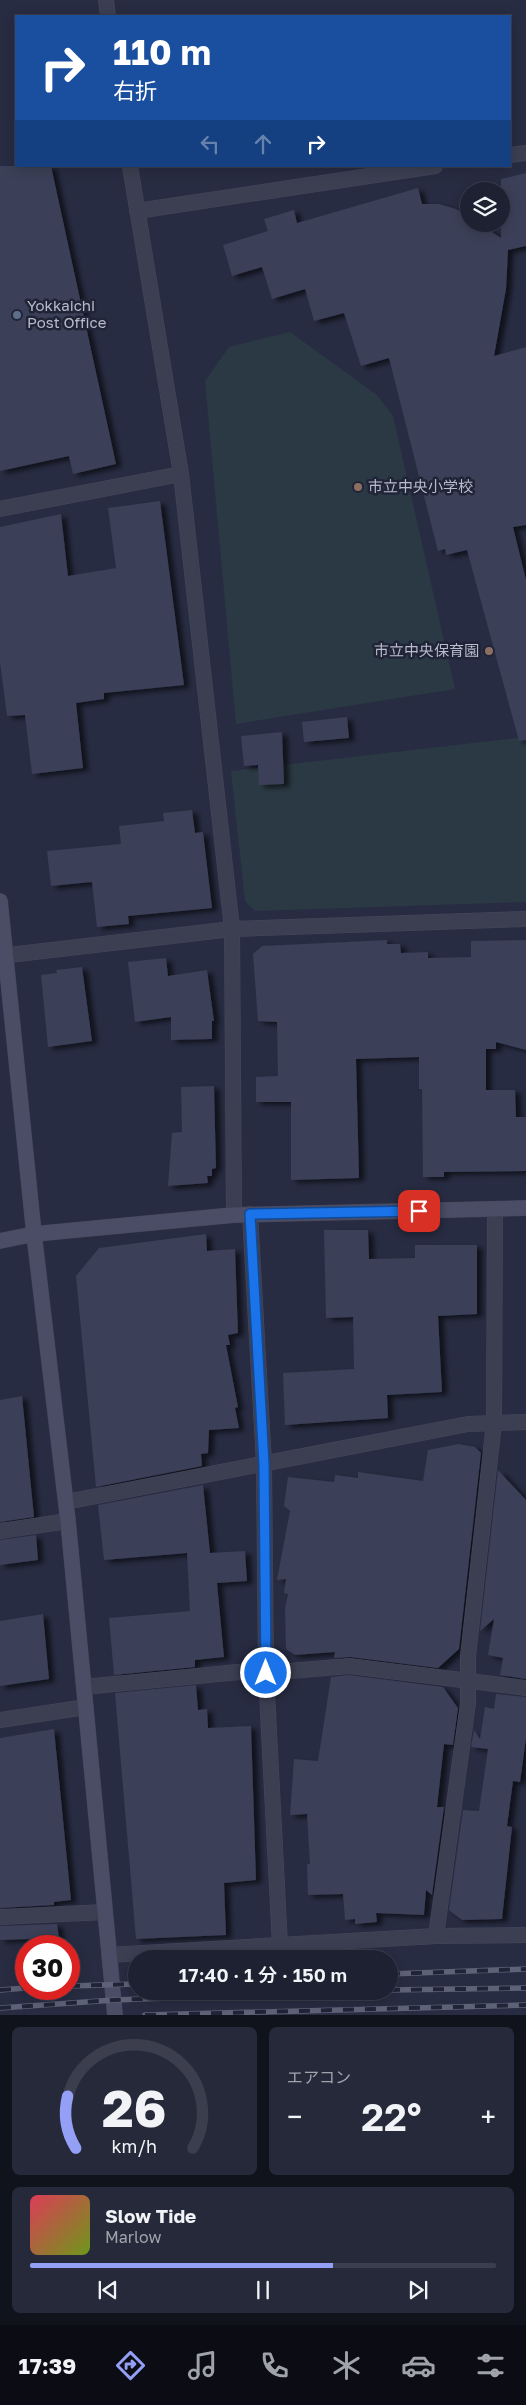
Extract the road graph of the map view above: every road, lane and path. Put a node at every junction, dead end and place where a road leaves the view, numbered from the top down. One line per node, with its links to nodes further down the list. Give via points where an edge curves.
1 (106, 0): 2 (street)
2 (108, 15)
3 (526, 152): 4 (street)
4 (511, 155)
5 (130, 167): 7 (street)
6 (428, 167): 7 (street)
7 (137, 211): 8 (street)
8 (181, 474): 9 (street); 12 (street)
9 (0, 509)
10 (0, 901): 13 (street)
11 (526, 919): 12 (street)
12 (232, 929): 13 (street); 17 (street)
13 (4, 955): 18 (street)
14 (526, 1208): 15 (street)
15 (495, 1210): 16 (street); 21 (street)
16 (250, 1214): 17 (street); 22 (street)
17 (234, 1215): 18 (street)
18 (34, 1234): 19 (street); 23 (street)
19 (0, 1241)
20 (526, 1422): 21 (street)
21 (494, 1423): 22 (street, via 468,1424); 27 (street, via 468,1656)
22 (264, 1464): 23 (street); 26 (street)
23 (66, 1502): 24 (street)
24 (68, 1521): 25 (street); 28 (street)
25 (0, 1531)
26 (266, 1673): 27 (street, via 349,1666); 28 (street, via 238,1672); 36 (street)
27 (468, 1681): 29 (street); 35 (street, via 468,1703)
28 (84, 1687): 30 (street)
29 (526, 1688)
30 (86, 1707): 31 (street); 32 (street)
31 (0, 1720)
32 (105, 1912): 33 (street); 37 (street)
33 (0, 1917)
34 (526, 1935): 35 (street)
35 (436, 1936): 36 (street)
36 (280, 1945): 37 (street)
37 (109, 1955): 38 (street)
38 (115, 2015)

